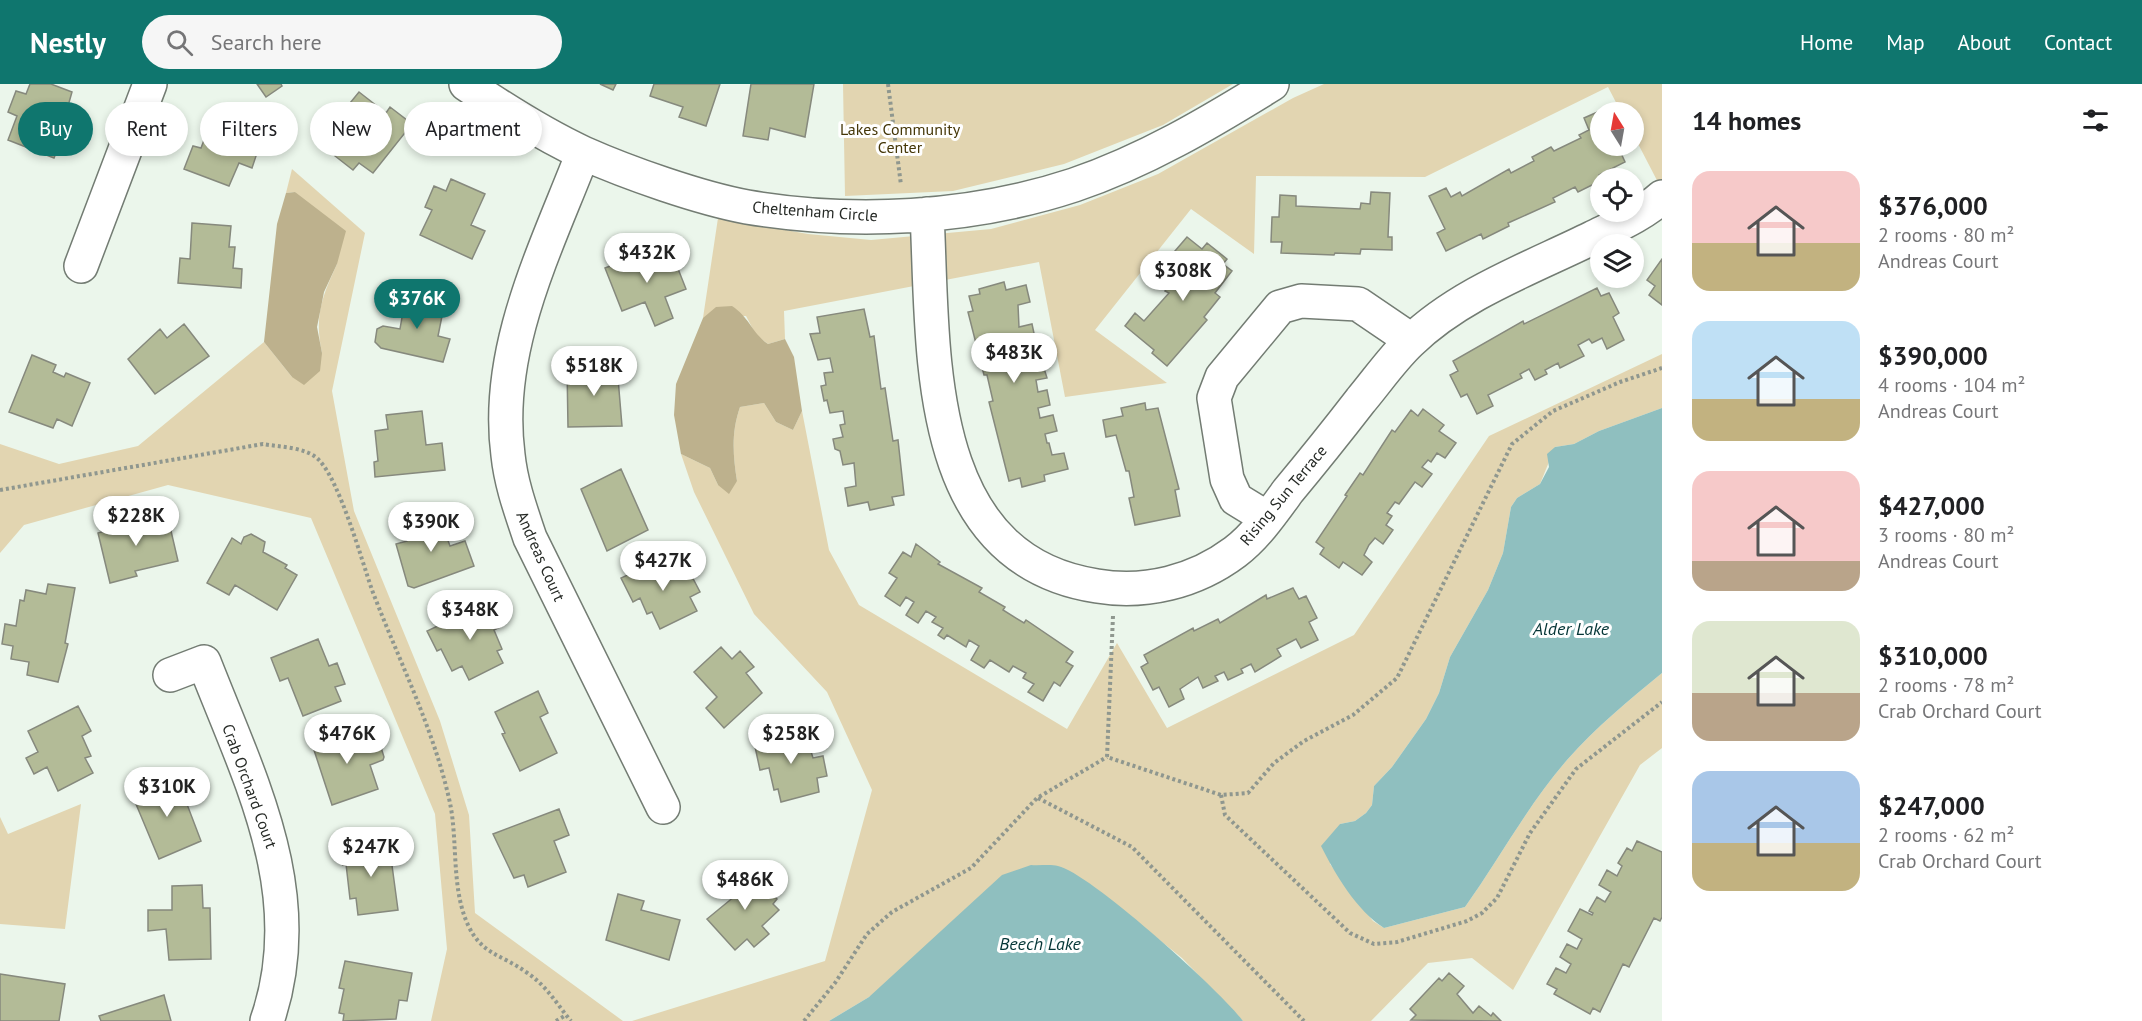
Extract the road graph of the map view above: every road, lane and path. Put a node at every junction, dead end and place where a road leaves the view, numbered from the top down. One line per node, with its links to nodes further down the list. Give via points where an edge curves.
1 (150, 84): 9 (street)
2 (466, 84): 5 (street, Cheltenham Circle, via 520,120)
3 (888, 84): 6 (path)
4 (1272, 84): 8 (street, Cheltenham Circle, via 1171,144 1074,185 1011,201)
5 (583, 153): 8 (street, Cheltenham Circle, via 663,183 745,206 870,217); 20 (street, Andreas Court, via 518,325 505,411 508,454 516,497 530,538)
6 (901, 185)
7 (1662, 197): 10 (street, Rising Sun Terrace, via 1634,217 1460,303)
8 (927, 214): 14 (street, Rising Sun Terrace, via 938,395 951,453 967,494 992,530 1026,559 1065,578)
9 (81, 266)
10 (1411, 340): 13 (street, Rising Sun Terrace); 13 (street, via 1358,304 1301,301 1280,307 1222,377 1214,398 1227,479 1236,499)
11 (1662, 368): 18 (path, via 1553,411 1527,429 1512,444 1397,678 1353,715 1304,741 1274,763 1248,793)
12 (0, 490): 21 (path, via 263,444 318,458 331,478 437,750 450,806 460,897 467,922 479,944 527,972)
13 (1267, 518): 14 (street, Rising Sun Terrace, via 1234,553 1196,575 1153,586)
14 (1114, 589): 17 (path)
15 (170, 675): 22 (street, Crab Orchard Court, via 204,662 269,830 283,924 279,972)
16 (1662, 702): 18 (path, via 1576,769 1530,833 1497,898 1482,913 1397,942 1374,944 1350,933 1225,815)
17 (1107, 757): 18 (path); 19 (path)
18 (1221, 795)
19 (1037, 798): 25 (path, via 971,867 892,912 867,934); 26 (path, via 1132,847)
20 (663, 807)
21 (566, 1015): 23 (path); 24 (path)
22 (267, 1021)
23 (556, 1021)
24 (571, 1021)
25 (804, 1021)
26 (1304, 1021)

